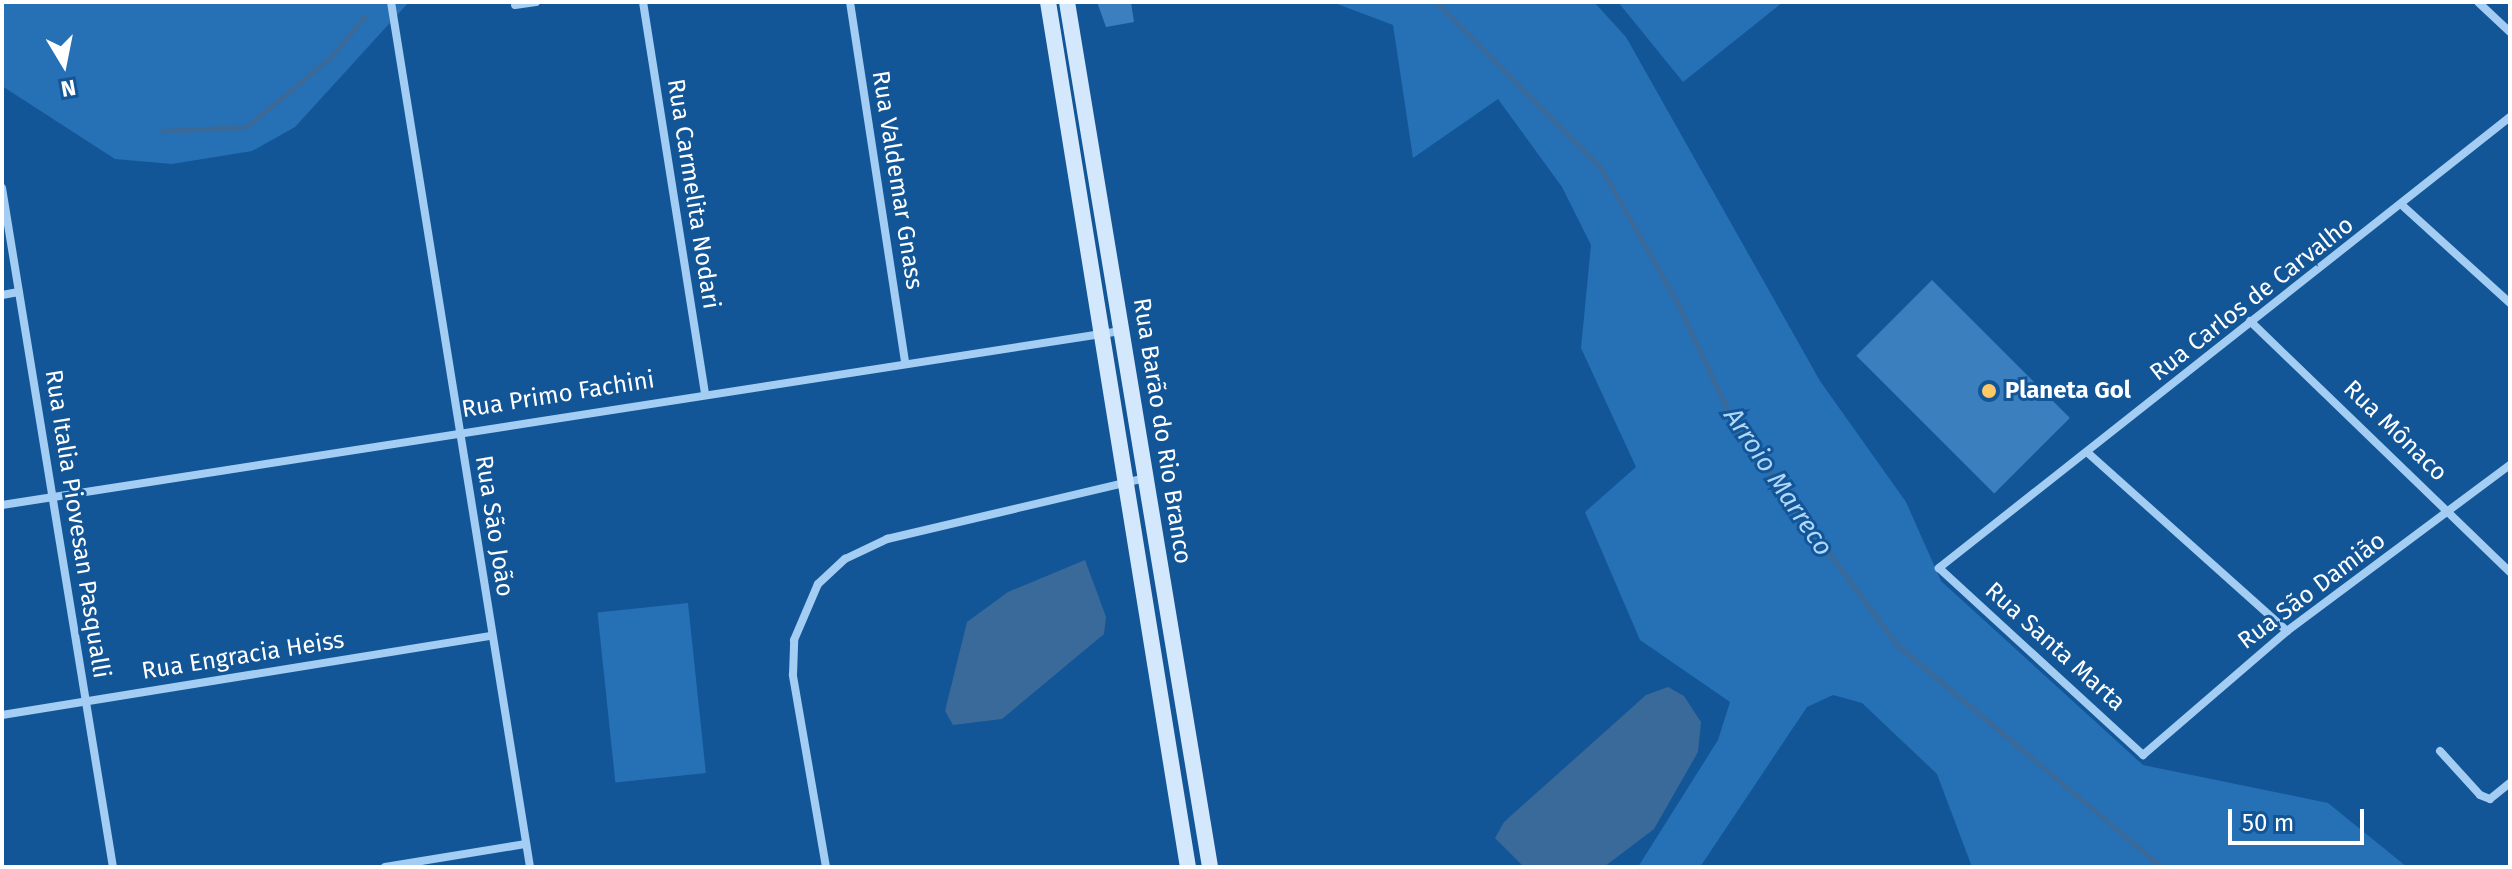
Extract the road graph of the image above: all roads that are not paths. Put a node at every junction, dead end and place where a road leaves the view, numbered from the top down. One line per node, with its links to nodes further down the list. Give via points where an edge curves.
1 (391, 2): 21 (street, Rua São João)
2 (536, 2): 8 (street)
3 (643, 2): 20 (street, Rua Carmelita Nodari)
4 (850, 2): 19 (street, Rua Valdemar Gnass)
5 (1048, 2): 18 (main road, Rua Barão do Rio Branco)
6 (1067, 2): 17 (main road, Rua Barão do Rio Branco)
7 (2478, 2): 9 (street)
8 (515, 5)
9 (2510, 32)
10 (2510, 117): 12 (street, Rua Carlos de Carvalho)
11 (2, 188): 13 (street, Rua Italia Piovesan Pasqualli)
12 (2404, 207): 15 (street); 16 (street, Rua Carlos de Carvalho)
13 (19, 292): 14 (street); 26 (street, Rua Italia Piovesan Pasqualli)
14 (2, 295)
15 (2510, 303)
16 (2250, 321): 22 (street, Rua Carlos de Carvalho); 28 (street, Rua Mônaco)
17 (1121, 331): 18 (street, Rua Primo Fachini); 24 (main road, Rua Barão do Rio Branco)
18 (1101, 334): 19 (street, Rua Primo Fachini); 25 (main road, Rua Barão do Rio Branco)
19 (905, 363): 20 (street, Rua Primo Fachini)
20 (705, 393): 21 (street, Rua Primo Fachini)
21 (459, 431): 26 (street, Rua Primo Fachini); 32 (street, Rua São João)
22 (2088, 453): 29 (street, Rua Carlos de Carvalho); 31 (street)
23 (2510, 465): 28 (street, Rua São Damião)
24 (1145, 478): 25 (street); 44 (main road, Rua Barão do Rio Branco)
25 (1126, 482): 42 (street, via 887,539 845,559 818,584 794,640 793,675); 43 (main road, Rua Barão do Rio Branco)
26 (54, 496): 27 (street, Rua Primo Fachini); 33 (street, Rua Italia Piovesan Pasqualli)
27 (2, 505)
28 (2450, 512): 30 (street, Rua Mônaco); 31 (street, Rua São Damião)
29 (1939, 568): 36 (street, Rua Santa Marta)
30 (2510, 572)
31 (2287, 631): 36 (street, Rua São Damião)
32 (491, 636): 33 (street, Rua Engracia Heiss); 38 (street, Rua São João)
33 (86, 703): 34 (street, Rua Engracia Heiss); 39 (street, Rua Italia Piovesan Pasqualli)
34 (2, 715)
35 (2440, 751): 37 (street, via 2480,795 2490,799)
36 (2143, 755)
37 (2510, 783)
38 (526, 844): 40 (street); 41 (street, Rua São João)
39 (113, 867)
40 (385, 867)
41 (530, 867)
42 (826, 867)
43 (1188, 867)
44 (1210, 867)

